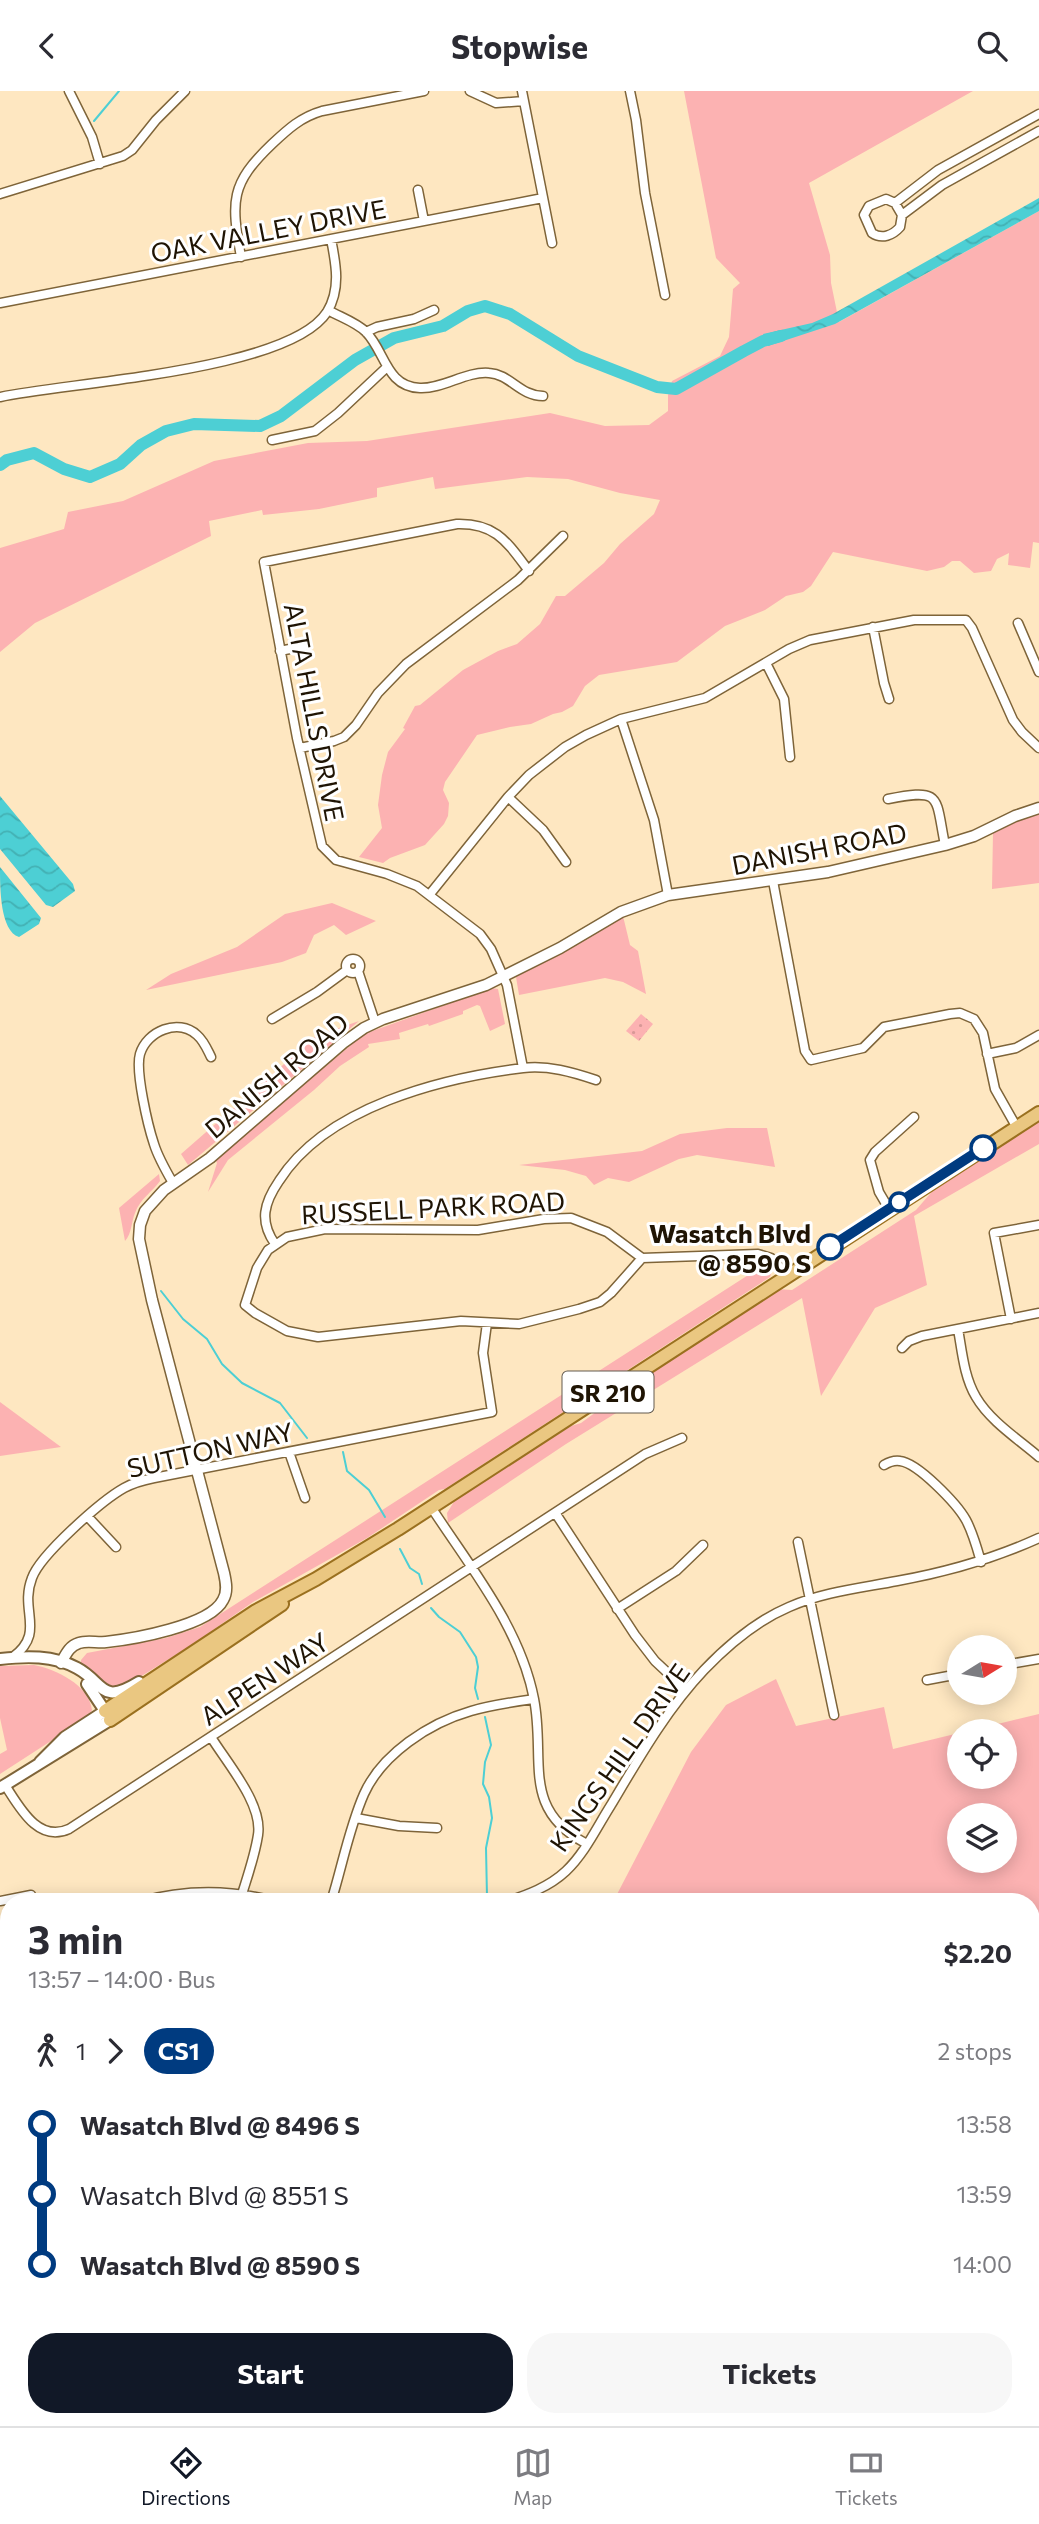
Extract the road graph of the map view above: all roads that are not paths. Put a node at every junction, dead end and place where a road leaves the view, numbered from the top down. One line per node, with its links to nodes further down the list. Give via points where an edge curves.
1 (69, 91): 9 (street)
2 (185, 91): 9 (street, via 132,150)
3 (424, 91): 18 (street, via 310,114 288,128 246,170 237,192 234,217)
4 (470, 91): 6 (street, via 496,103)
5 (629, 91): 19 (street)
6 (523, 96): 12 (street)
7 (1039, 114): 13 (street, via 938,170)
8 (1039, 131): 14 (street, via 942,185)
9 (100, 164): 11 (street)
10 (418, 190): 15 (street)
11 (0, 194)
12 (543, 198): 15 (street, OAK VALLEY DRIVE); 17 (street)
13 (895, 203): 14 (street); 14 (street, via 886,199 869,206 864,221 876,236 886,237 901,227)
14 (902, 215)
15 (424, 221): 16 (street, OAK VALLEY DRIVE)
16 (331, 239): 18 (street, OAK VALLEY DRIVE); 21 (street, via 337,273)
17 (552, 243)
18 (241, 257): 20 (street, OAK VALLEY DRIVE)
19 (665, 295)
20 (0, 303)
21 (328, 310): 23 (street); 26 (street, via 300,336 239,356 155,375)
22 (434, 310): 23 (street, via 377,327)
23 (368, 335): 24 (street)
24 (387, 367): 25 (street, via 396,380 412,387 491,373 525,393); 27 (street, via 315,431)
25 (542, 396)
26 (0, 397)
27 (272, 440)
28 (563, 536): 29 (street)
29 (529, 571): 33 (street, ALTA HILLS DRIVE, via 497,533 472,524 264,562); 38 (street, via 406,664 344,737)
30 (1018, 623): 35 (street)
31 (873, 627): 34 (street, via 810,640); 36 (street); 39 (street, via 914,620 966,620 1013,720)
32 (304, 646): 33 (street)
33 (280, 651): 38 (street, ALTA HILLS DRIVE)
34 (766, 663): 37 (street, via 705,698); 40 (street, via 784,699)
35 (1039, 672)
36 (889, 699)
37 (621, 719): 41 (street, via 565,747); 48 (street, via 654,820)
38 (300, 748): 47 (street, ALTA HILLS DRIVE, via 318,836 329,855 345,864 400,878)
39 (1039, 748)
40 (790, 757)
41 (508, 797): 45 (street, via 543,830); 47 (street)
42 (888, 799): 44 (street, via 921,793 932,797)
43 (1039, 808): 44 (street, DANISH ROAD)
44 (945, 845): 46 (street, DANISH ROAD)
45 (566, 862)
46 (773, 881): 48 (street, DANISH ROAD); 53 (street, via 811,1061 863,1048 876,1032 892,1024 960,1013 979,1025)
47 (430, 894): 49 (street, ALTA HILLS DRIVE, via 480,934)
48 (668, 895): 49 (street, DANISH ROAD, via 621,912)
49 (503, 977): 51 (street, DANISH ROAD); 55 (street, ALTA HILLS DRIVE)
50 (272, 1019): 51 (street, via 347,970 358,971)
51 (375, 1022): 60 (street, DANISH ROAD, via 343,1043 210,1158)
52 (1039, 1035): 53 (street, via 1016,1048)
53 (987, 1054): 59 (street, via 995,1089)
54 (211, 1057): 60 (street, via 198,1035 181,1027 153,1035 141,1053 139,1072 154,1145)
55 (523, 1068): 56 (street, via 553,1068); 63 (street, via 408,1094 334,1126 306,1149 269,1196 264,1219)
56 (596, 1080)
57 (1039, 1113): 59 (main road, SR 210)
58 (914, 1118): 61 (street, via 870,1160)
59 (1016, 1126): 61 (main road, SR 210)
60 (173, 1183): 75 (street, DANISH ROAD, via 145,1211 139,1239)
61 (889, 1209): 65 (main road, SR 210)
62 (1039, 1225): 67 (street, via 994,1233)
63 (275, 1244): 64 (street, RUSSELL PARK ROAD, via 299,1233 325,1229 478,1230 555,1217 595,1225); 68 (street, via 257,1268 245,1305 286,1331 318,1337 461,1321)
64 (642, 1258): 65 (street, via 758,1254 771,1258); 68 (street, via 611,1293 591,1306 519,1324)
65 (786, 1275): 77 (main road, SR 210)
66 (1039, 1313): 67 (street)
67 (1011, 1318): 69 (street)
68 (487, 1323): 72 (street, SUTTON WAY, via 483,1353 492,1412 393,1437)
69 (958, 1329): 70 (street, via 922,1336); 73 (street, via 976,1397)
70 (902, 1347)
71 (681, 1438): 78 (street, ALPEN WAY, via 645,1454)
72 (289, 1452): 75 (street, SUTTON WAY); 76 (street)
73 (1039, 1457)
74 (884, 1465): 84 (street, via 903,1461 952,1501 968,1523)
75 (196, 1470): 79 (street, SUTTON WAY, via 131,1485); 92 (street, DANISH ROAD, via 225,1578 222,1602 212,1612 167,1630 78,1643)
76 (305, 1498)
77 (431, 1507): 85 (street); 93 (main road, SR 210, via 316,1579 262,1619)
78 (556, 1514): 85 (street, ALPEN WAY); 87 (street)
79 (88, 1517): 83 (street); 88 (street, SUTTON WAY, via 34,1573 28,1595 28,1642)
80 (1039, 1538): 84 (street, KINGS HILL DRIVE)
81 (798, 1542): 86 (street)
82 (703, 1545): 87 (street, via 676,1571)
83 (117, 1547)
84 (981, 1562): 86 (street, KINGS HILL DRIVE)
85 (471, 1569): 97 (street, via 512,1634); 100 (street, ALPEN WAY)
86 (809, 1599): 96 (street, KINGS HILL DRIVE, via 747,1631); 99 (street)
87 (617, 1609): 96 (street, via 655,1661)
88 (13, 1657): 90 (main road); 92 (main road)
89 (1039, 1658): 91 (street)
90 (0, 1659)
91 (1017, 1662)
92 (61, 1663): 93 (main road, via 114,1692); 98 (main road, via 86,1683)
93 (180, 1666): 98 (main road, SR 210, via 156,1691)
94 (947, 1676): 95 (street)
95 (928, 1680)
96 (686, 1690): 104 (street, KINGS HILL DRIVE)
97 (534, 1699): 102 (street, via 469,1711 411,1741 377,1773); 104 (street, via 538,1773 545,1805 552,1818)
98 (108, 1715): 101 (main road, SR 210, via 65,1737 40,1762)
99 (834, 1715)
100 (211, 1737): 101 (street, ALPEN WAY, via 63,1832 49,1833 34,1824); 107 (street, via 257,1814 258,1834)
101 (2, 1787)
102 (356, 1818): 103 (street); 108 (street)
103 (437, 1828)
104 (587, 1845): 109 (street, KINGS HILL DRIVE, via 567,1870)
105 (179, 1893): 106 (street)
106 (223, 1893)
107 (242, 1893)
108 (334, 1893)
109 (530, 1893)

